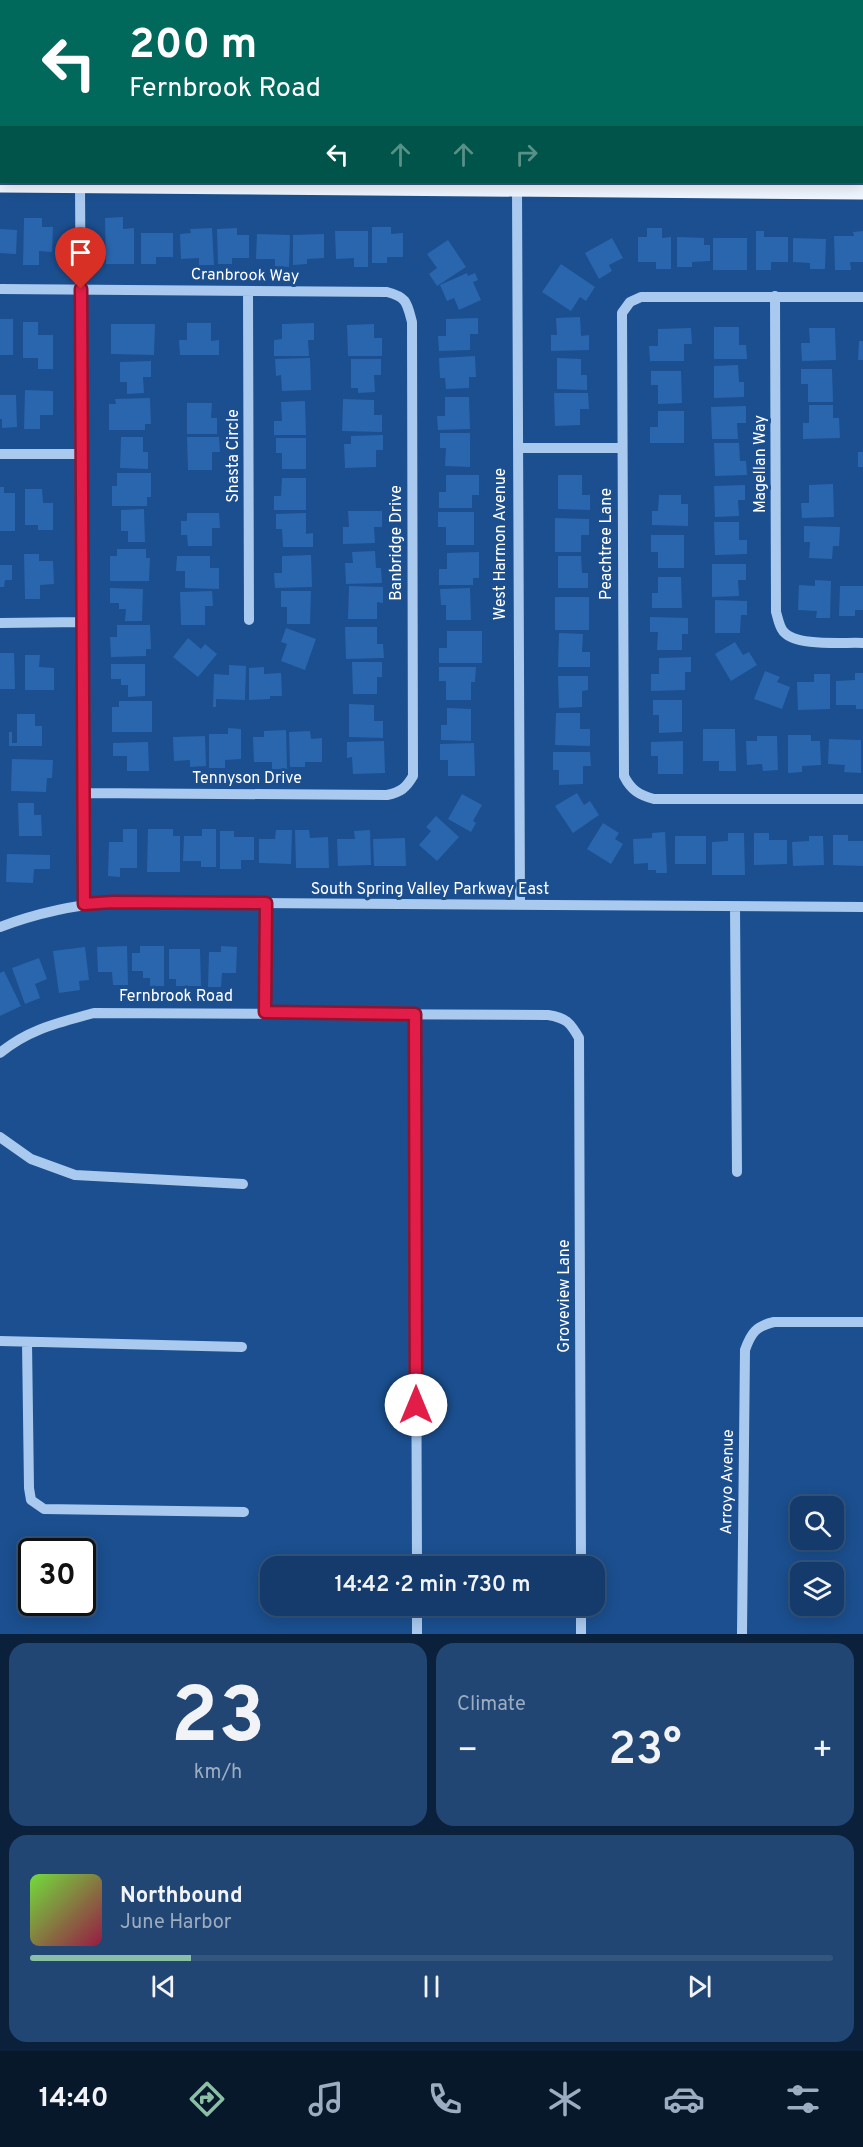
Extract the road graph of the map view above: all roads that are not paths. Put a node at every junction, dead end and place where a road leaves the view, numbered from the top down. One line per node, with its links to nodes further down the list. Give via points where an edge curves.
1 (80, 184): 2 (main road); 4 (main road); 9 (street)
2 (240, 184): 3 (main road)
3 (405, 184): 5 (main road)
4 (0, 185)
5 (517, 185): 6 (main road); 14 (street, West Harmon Avenue)
6 (782, 186): 7 (main road)
7 (863, 192)
8 (0, 289): 9 (street, Cranbrook Way)
9 (81, 289): 10 (street, Cranbrook Way); 17 (street)
10 (248, 291): 13 (street, Cranbrook Way, via 387,292); 18 (street, Shasta Circle)
11 (775, 296): 12 (street); 15 (street, Peachtree Lane, via 641,297 630,303 622,313); 21 (street, Magellan Way, via 776,612 783,630 793,638 806,642)
12 (863, 297)
13 (406, 301): 22 (street, Banbridge Drive, via 412,322 413,776)
14 (518, 448): 15 (street); 27 (street, West Harmon Avenue)
15 (621, 448): 24 (street, Peachtree Lane, via 624,776 629,786 654,799)
16 (0, 454): 17 (street)
17 (82, 454): 19 (street)
18 (249, 620)
19 (83, 622): 20 (street); 23 (street)
20 (0, 623)
21 (863, 643)
22 (408, 785): 23 (street, Tennyson Drive, via 387,795)
23 (84, 793): 26 (street)
24 (863, 799)
25 (266, 903): 26 (street, South Spring Valley Parkway East); 27 (street, South Spring Valley Parkway East); 31 (street)
26 (84, 904): 30 (street, South Spring Valley Parkway East)
27 (520, 905): 28 (street, South Spring Valley Parkway East)
28 (735, 907): 29 (street, South Spring Valley Parkway East); 36 (street)
29 (863, 908)
30 (0, 927)
31 (265, 1012): 32 (street, Fernbrook Road); 34 (street, Fernbrook Road, via 94,1013 35,1029)
32 (415, 1014): 33 (street, Fernbrook Road, via 548,1015 564,1018); 43 (street)
33 (573, 1028): 44 (street, Groveview Lane, via 579,1038)
34 (0, 1053)
35 (0, 1137): 37 (street, via 31,1158 75,1175)
36 (737, 1172)
37 (243, 1184)
38 (863, 1322): 49 (street, Arroyo Avenue, via 762,1324 752,1332 745,1350)
39 (0, 1341): 40 (street)
40 (27, 1342): 41 (street); 42 (street, via 31,1500 44,1509)
41 (242, 1347)
42 (244, 1512)
43 (417, 1556)
44 (581, 1556)
45 (417, 1616): 47 (street)
46 (581, 1616): 48 (street)
47 (417, 1634)
48 (581, 1634)
49 (742, 1634)

